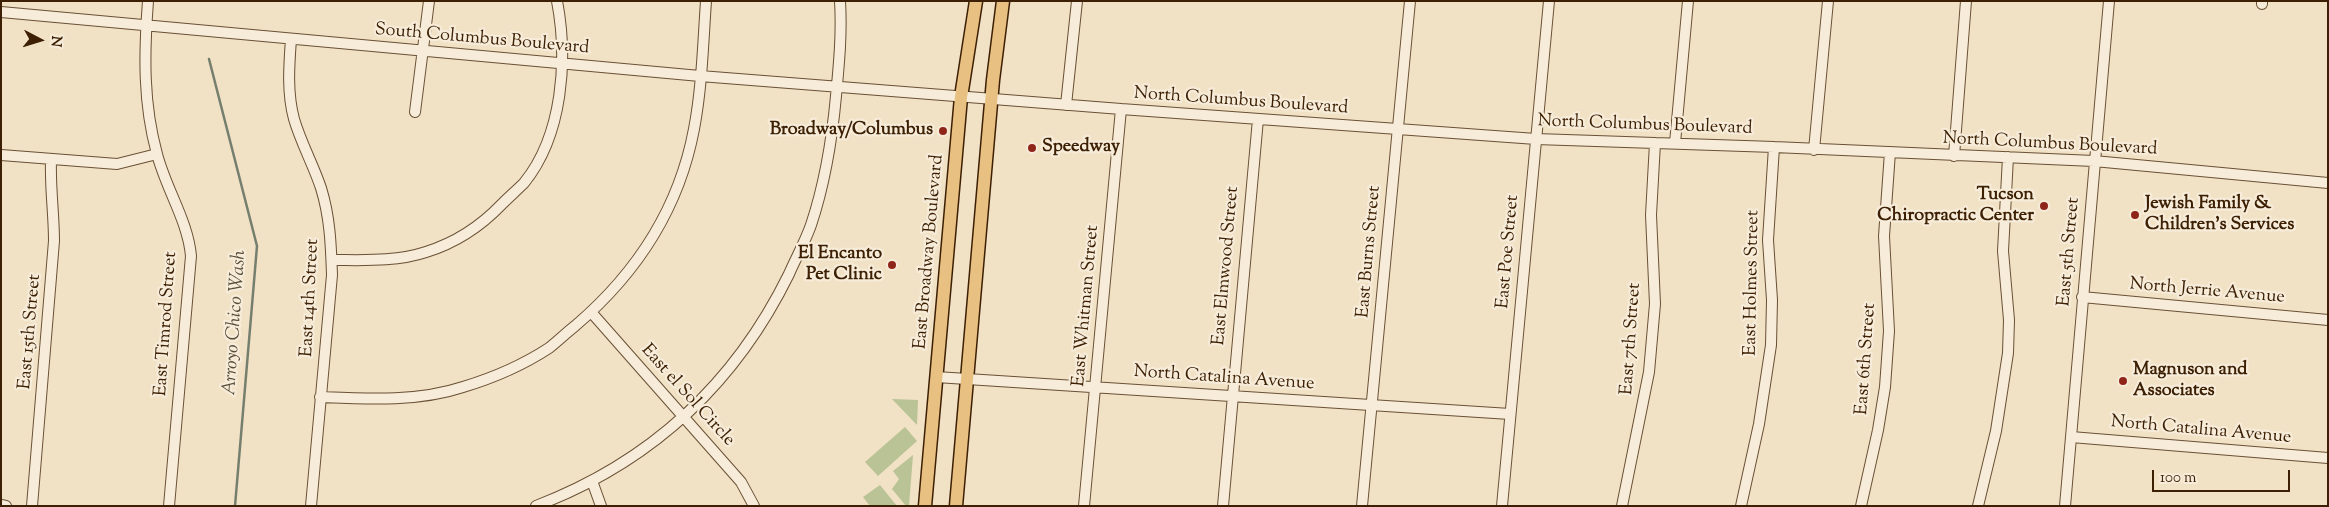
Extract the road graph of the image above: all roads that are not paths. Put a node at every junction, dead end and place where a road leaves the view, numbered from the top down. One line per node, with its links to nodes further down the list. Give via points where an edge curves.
1 (148, 1): 18 (street, East Timrod Street)
2 (428, 1): 20 (street)
3 (557, 1): 17 (street)
4 (560, 1): 17 (street)
5 (706, 1): 22 (street)
6 (840, 1): 23 (street, via 842,28)
7 (976, 1): 24 (main road, East Broadway Boulevard)
8 (1003, 1): 25 (main road)
9 (1410, 1): 30 (street, East Burns Street)
10 (1549, 1): 31 (street, East Poe Street)
11 (1688, 1): 33 (street)
12 (1828, 1): 35 (street)
13 (1966, 1): 39 (street)
14 (2109, 1): 42 (street, East 5th Street)
15 (1077, 3): 26 (street)
16 (4, 8): 18 (street, South Columbus Boulevard)
17 (559, 13): 21 (street)
18 (146, 26): 19 (street, South Columbus Boulevard); 37 (street, East Timrod Street, via 145,92)
19 (291, 39): 20 (street, South Columbus Boulevard); 44 (street, East 14th Street, via 291,104 326,205)
20 (424, 51): 21 (street, South Columbus Boulevard); 28 (street)
21 (563, 63): 22 (street, South Columbus Boulevard); 44 (street, via 557,110 544,148 525,182 493,213 464,236 426,252 385,260)
22 (700, 76): 23 (street, South Columbus Boulevard); 46 (street, via 694,130 667,213 623,279)
23 (837, 87): 24 (street, South Columbus Boulevard); 55 (street, via 824,178 810,227 794,262 756,333 728,372)
24 (961, 97): 25 (street, North Columbus Boulevard); 48 (main road, East Broadway Boulevard)
25 (992, 99): 26 (street, North Columbus Boulevard); 49 (main road)
26 (1066, 105): 27 (street, North Columbus Boulevard)
27 (1121, 109): 29 (street, North Columbus Boulevard); 50 (street, East Whitman Street)
28 (416, 112)
29 (1258, 119): 30 (street, North Columbus Boulevard); 51 (street, East Elmwood Street)
30 (1398, 129): 31 (street, North Columbus Boulevard); 53 (street, East Burns Street)
31 (1536, 139): 32 (street, North Columbus Boulevard); 54 (street, East Poe Street)
32 (1655, 143): 33 (street, North Columbus Boulevard); 73 (street, East 7th Street, via 1651,215 1655,304 1649,372)
33 (1675, 143): 34 (street, North Columbus Boulevard)
34 (1774, 147): 35 (street, North Columbus Boulevard); 74 (street, East Holmes Street, via 1768,240 1771,345 1759,424)
35 (1814, 150): 36 (street, North Columbus Boulevard)
36 (1890, 152): 39 (street, North Columbus Boulevard); 75 (street, East 6th Street, via 1884,236 1890,331 1878,430)
37 (157, 154): 41 (street, via 117,164); 62 (street, East Timrod Street, via 187,234 191,256)
38 (1, 155): 41 (street)
39 (1954, 156): 40 (street, North Columbus Boulevard)
40 (2008, 157): 42 (street, North Columbus Boulevard); 76 (street, via 2004,251 2008,353 1996,431)
41 (51, 160): 61 (street, East 15th Street, via 54,241)
42 (2094, 161): 43 (street, North Columbus Boulevard); 45 (street, East 5th Street)
43 (2328, 183)
44 (332, 260): 52 (street, East 14th Street)
45 (2082, 297): 47 (street, North Jerrie Avenue); 56 (street, East 5th Street)
46 (590, 312): 52 (street, via 550,347 506,371 462,388 376,400); 55 (street, East el Sol Circle)
47 (2328, 320)
48 (936, 377): 49 (street, North Catalina Avenue); 67 (main road, East Broadway Boulevard)
49 (967, 379): 50 (street, North Catalina Avenue); 68 (main road)
50 (1096, 386): 51 (street, North Catalina Avenue); 69 (street, East Whitman Street)
51 (1232, 396): 53 (street, North Catalina Avenue); 70 (street, East Elmwood Street)
52 (320, 398): 63 (street, East 14th Street)
53 (1371, 404): 54 (street, North Catalina Avenue); 71 (street, East Burns Street)
54 (1510, 414): 72 (street, East Poe Street)
55 (684, 416): 58 (street, via 653,443); 66 (street, East el Sol Circle, via 742,482)
56 (2071, 437): 57 (street, North Catalina Avenue); 77 (street, East 5th Street)
57 (2328, 458)
58 (592, 481): 64 (street); 65 (street)
59 (1, 505): 60 (street)
60 (6, 506)
61 (32, 506)
62 (169, 506)
63 (312, 506)
64 (536, 506)
65 (602, 506)
66 (754, 506)
67 (925, 506)
68 (956, 506)
69 (1084, 506)
70 (1223, 506)
71 (1362, 506)
72 (1502, 506)
73 (1622, 506)
74 (1741, 506)
75 (1861, 506)
76 (1978, 506)
77 (2065, 506)

